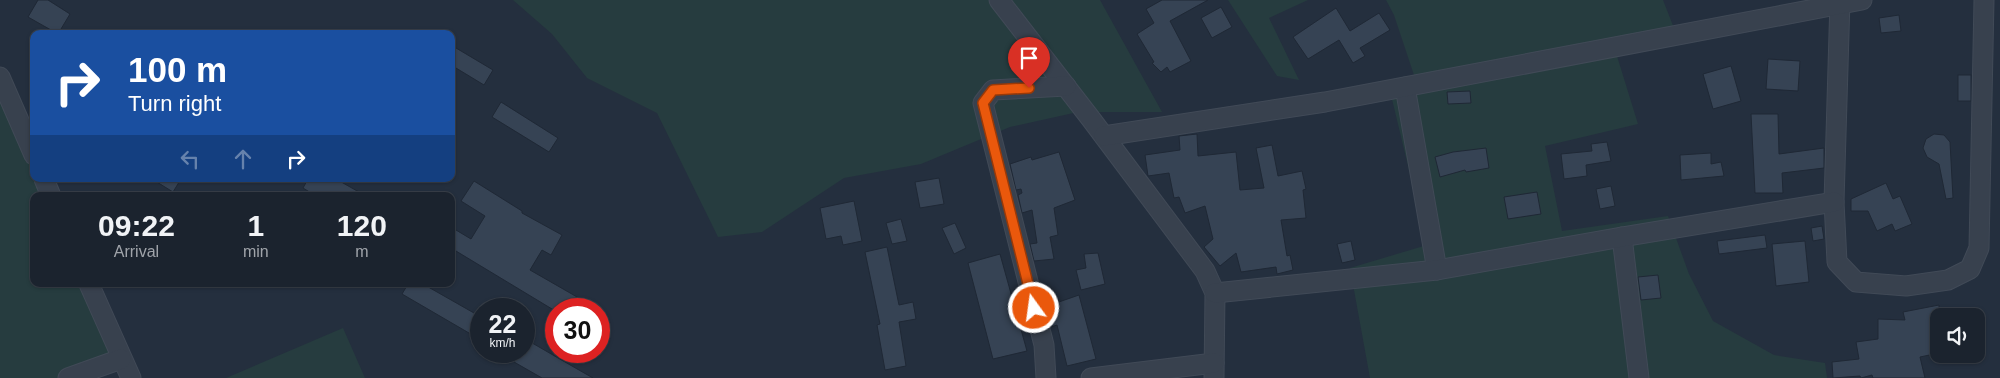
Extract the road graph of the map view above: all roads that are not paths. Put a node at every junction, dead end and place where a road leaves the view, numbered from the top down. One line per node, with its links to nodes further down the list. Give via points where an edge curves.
1 (999, 0): 6 (street)
2 (1862, 0): 4 (street)
3 (1984, 0): 10 (street, via 1979,248 1970,269 1948,280 1906,286 1856,282 1837,262)
4 (1840, 2): 7 (street); 10 (street)
5 (0, 77): 9 (street)
6 (1066, 86): 8 (street); 19 (street, via 993,90 983,103 1044,345)
7 (1405, 88): 8 (street); 12 (street)
8 (1104, 136): 14 (street, via 1205,271)
9 (30, 146)
10 (1834, 202): 11 (street)
11 (1622, 237): 12 (street); 21 (street)
12 (1437, 270): 14 (street)
13 (90, 287): 15 (street)
14 (1215, 293): 16 (street)
15 (121, 359): 17 (street); 18 (street)
16 (1214, 370): 20 (street)
17 (68, 378)
18 (131, 378)
19 (1046, 378)
20 (1091, 378)
21 (1639, 378)

